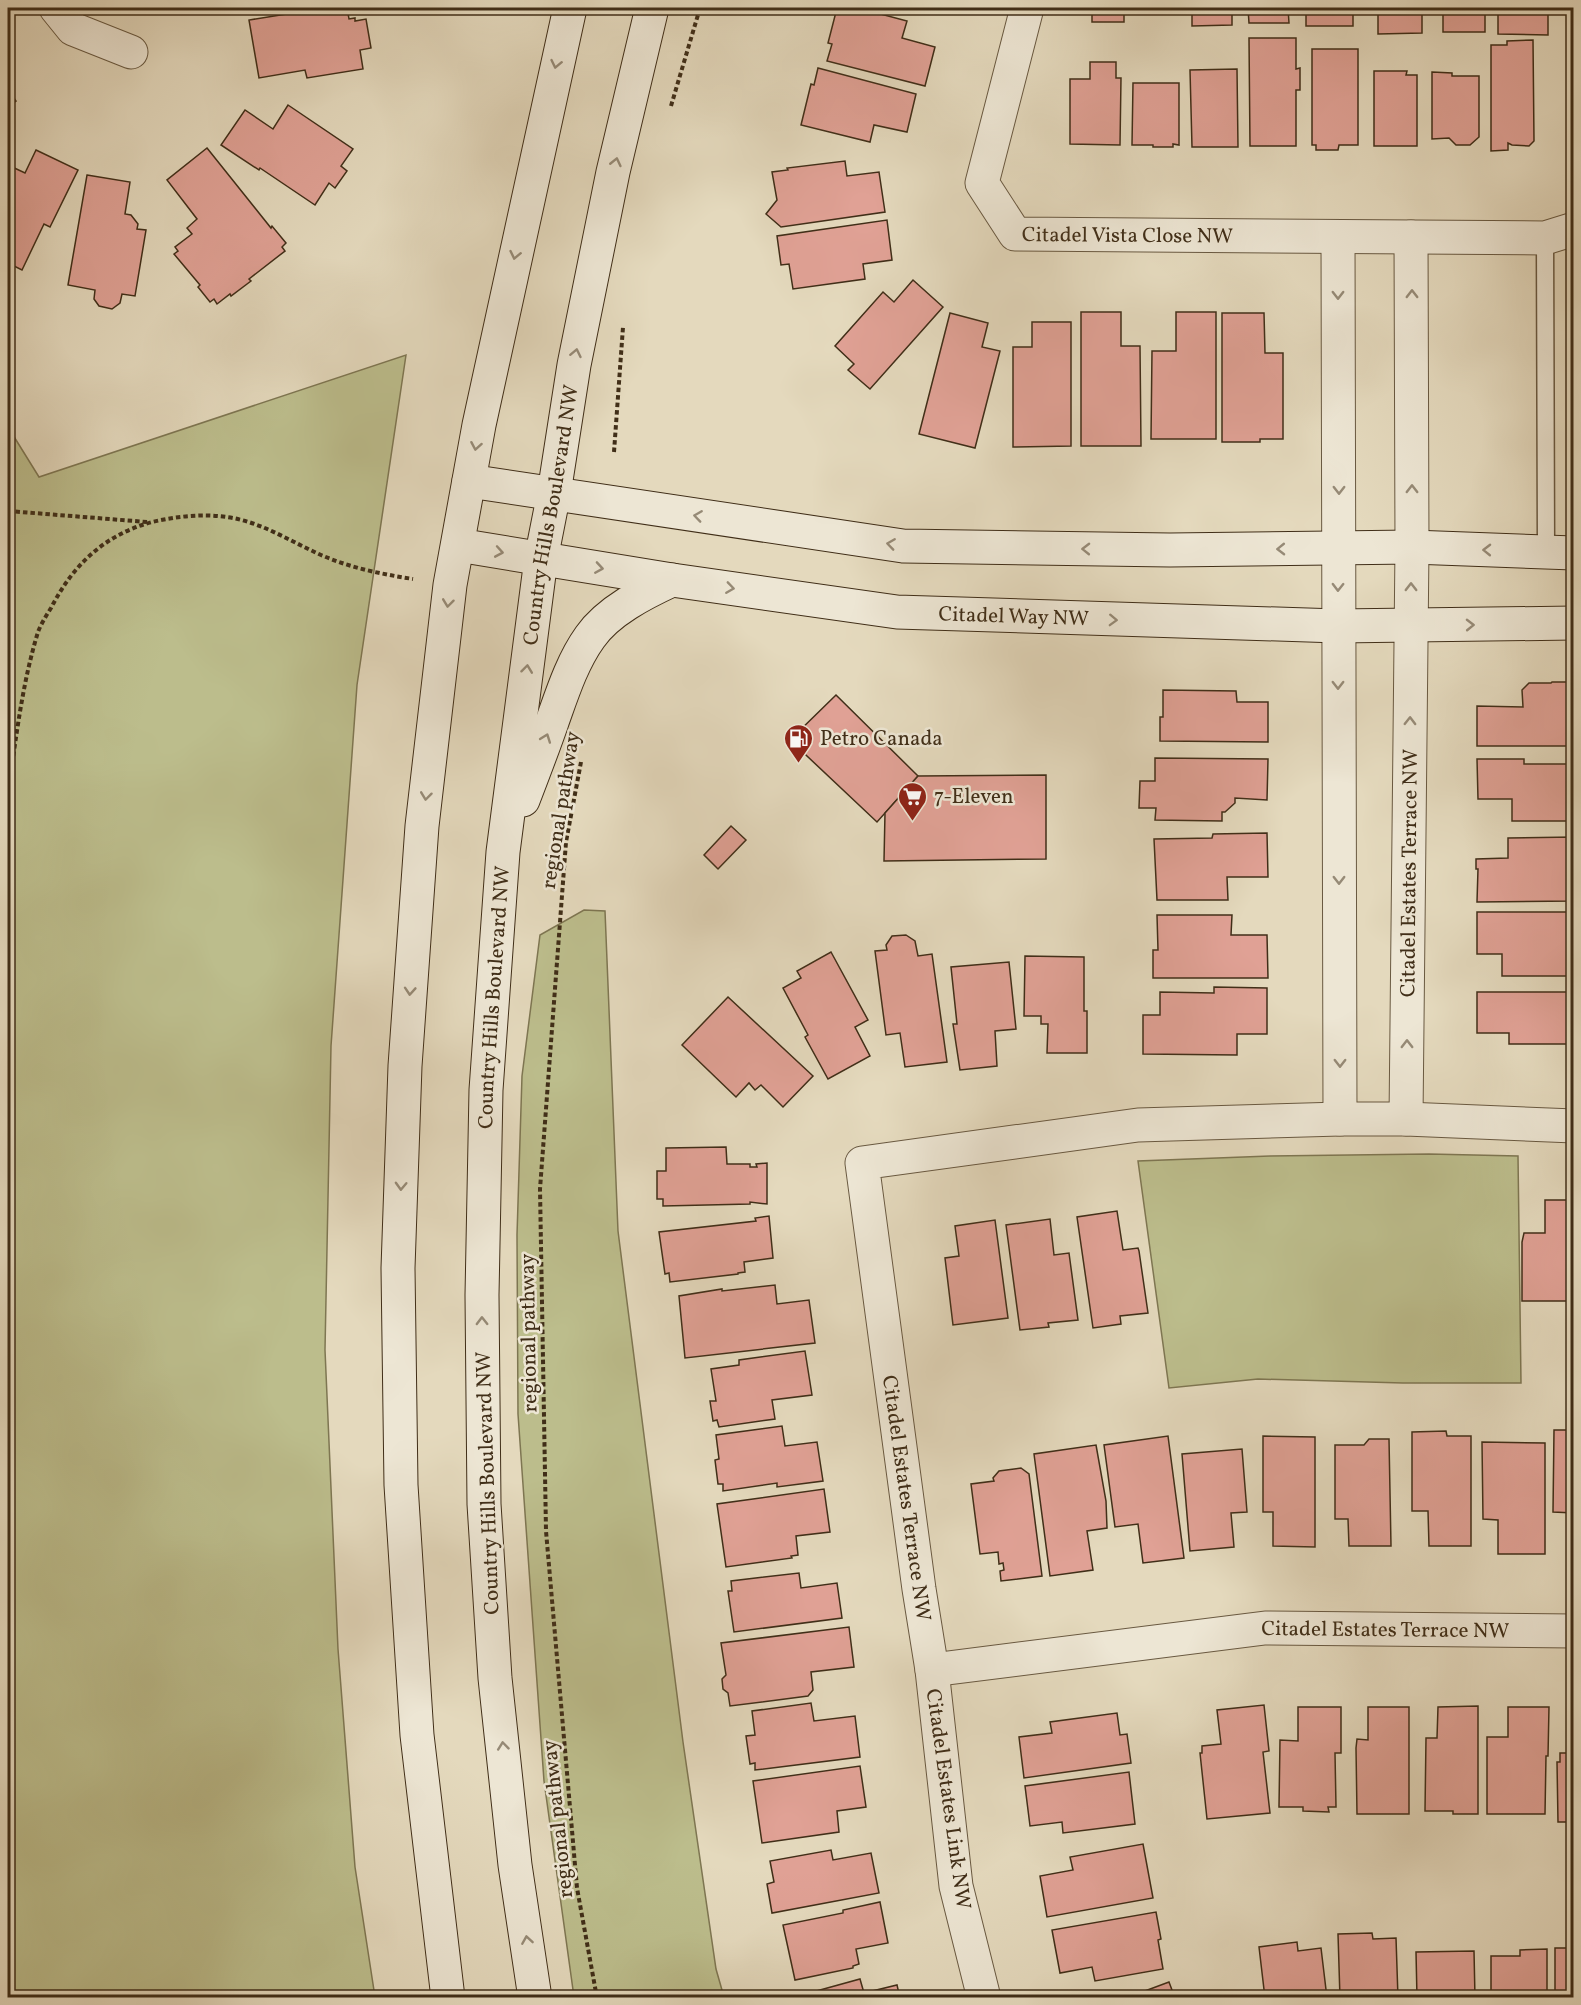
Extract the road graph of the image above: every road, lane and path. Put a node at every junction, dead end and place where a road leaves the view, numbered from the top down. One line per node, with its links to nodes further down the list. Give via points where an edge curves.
1 (56, 8): 6 (street, via 73,29)
2 (570, 8): 13 (street, one-way to 13)
3 (652, 8): 14 (street, Country Hills Boulevard NW, one-way to 3, via 574,365 613,172)
4 (700, 8): 7 (path)
5 (1027, 8): 9 (street, Citadel Vista Close NW, via 982,183 1015,234)
6 (131, 52)
7 (669, 114)
8 (1559, 234): 10 (street, Citadel Vista Close NW); 20 (lane)
9 (1338, 237): 10 (street, Citadel Vista Close NW); 19 (street, one-way to 19)
10 (1411, 237): 18 (street, one-way to 10)
11 (624, 318): 12 (path)
12 (614, 452)
13 (470, 481): 14 (street); 17 (street)
14 (554, 493): 19 (street, one-way to 14, via 903,546); 21 (street, Country Hills Boulevard NW)
15 (8, 511): 16 (path)
16 (151, 523): 22 (path, via 204,515 232,518 257,524 323,556 368,572); 28 (path, via 106,542 80,563 48,612 39,630 21,706)
17 (458, 545): 21 (street, Citadel Way NW, one-way to 21); 35 (street, one-way to 35, via 422,826 405,1066 399,1268 401,1485 416,1723)
18 (1412, 547): 19 (street); 20 (street, one-way to 18); 26 (street, one-way to 18)
19 (1339, 548): 25 (street, one-way to 25)
20 (1560, 552)
21 (541, 559): 23 (street, Citadel Way NW, one-way to 23); 29 (street, Country Hills Boulevard NW, one-way to 21)
22 (423, 580)
23 (672, 580): 25 (street, Citadel Way NW, one-way to 25, via 897,612); 29 (street, one-way to 23, via 563,690 590,637 625,606)
24 (1574, 623): 26 (street, Citadel Way NW, one-way to 24)
25 (1338, 626): 26 (street, Citadel Way NW); 30 (street, one-way to 30)
26 (1411, 626): 31 (street, Citadel Estates Terrace NW, one-way to 26)
27 (581, 761): 37 (path, regional pathway, via 566,842 540,1189 546,1532 577,1888)
28 (8, 793)
29 (503, 852): 36 (street, Country Hills Boulevard NW, one-way to 29, via 515,1865 484,1504 482,1295 486,1090)
30 (1340, 1119): 31 (street, Citadel Estates Terrace NW); 34 (street, Citadel Estates Terrace NW, via 1138,1125 862,1163)
31 (1406, 1119): 32 (street, Citadel Estates Terrace NW)
32 (1574, 1126)
33 (1574, 1631): 34 (street, Citadel Estates Terrace NW, via 1264,1628)
34 (932, 1670): 38 (street, Citadel Estates Link NW, via 956,1886)
35 (448, 1998)
36 (535, 1998)
37 (597, 1998)
38 (984, 1998)

